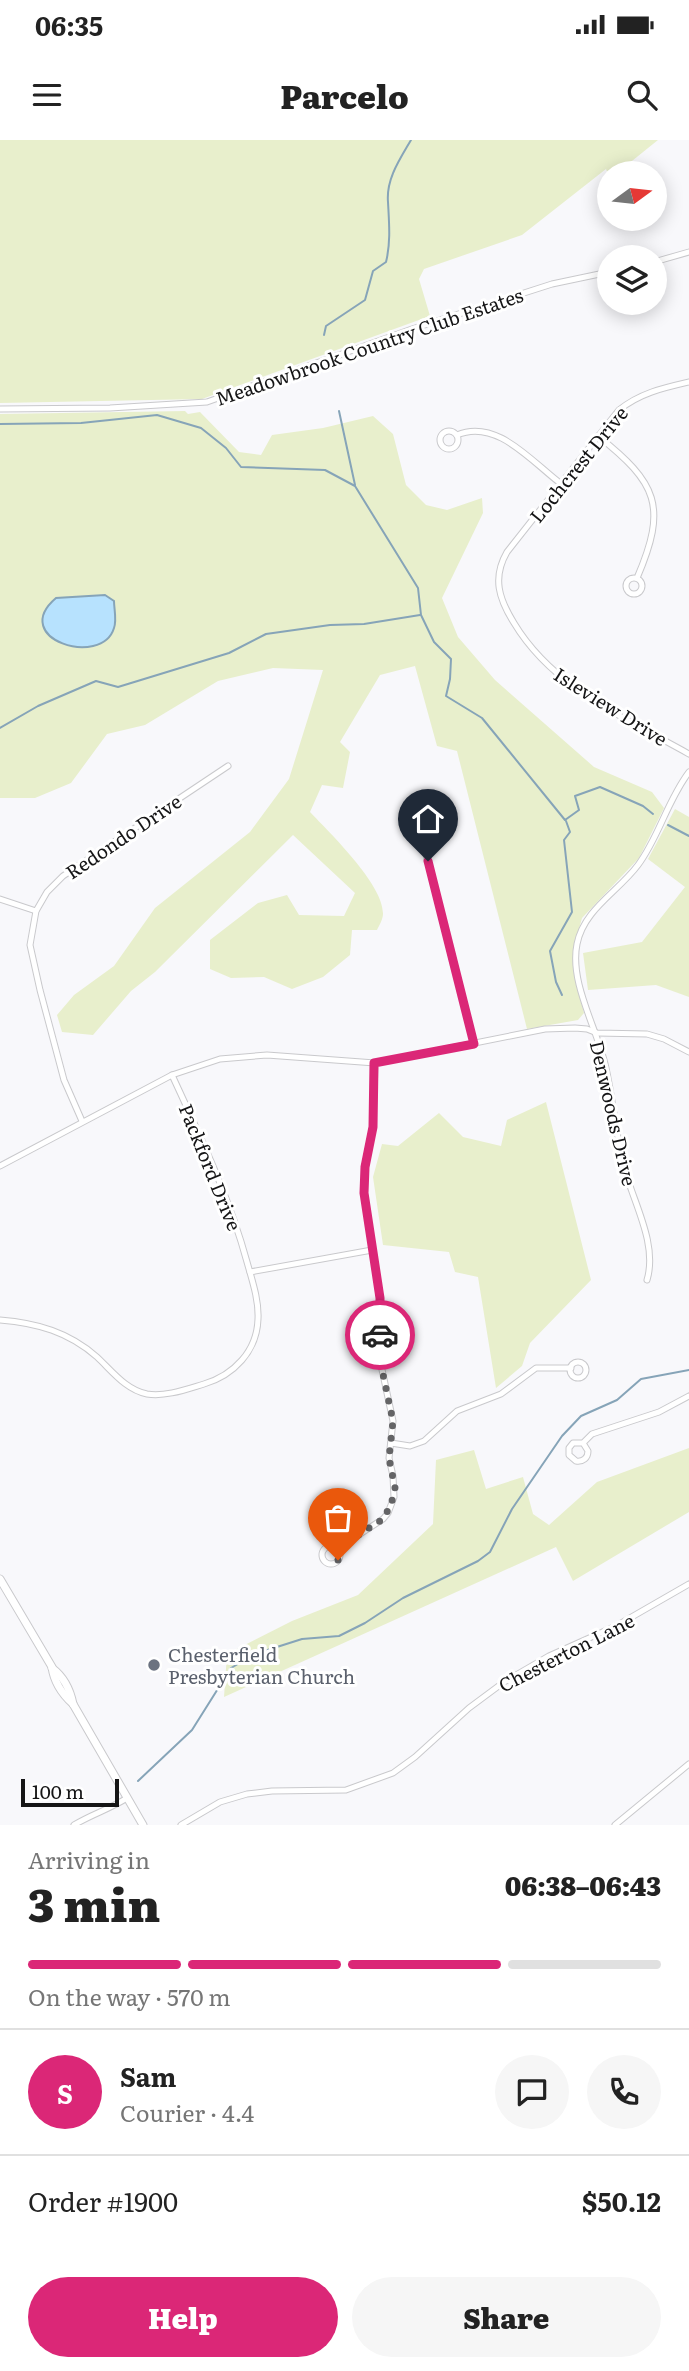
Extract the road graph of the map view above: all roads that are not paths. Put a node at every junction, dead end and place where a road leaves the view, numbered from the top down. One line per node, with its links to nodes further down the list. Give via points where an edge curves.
1 (689, 252): 2 (street)
2 (667, 258)
3 (597, 275): 5 (street, Meadowbrook Country Club Estates, via 552,284 412,329 207,402)
4 (689, 382): 7 (street, Lochcrest Drive, via 629,402)
5 (0, 409)
6 (457, 435): 8 (street, via 479,430 497,435)
7 (597, 436): 8 (street, Lochcrest Drive); 9 (street, via 634,466 652,503 654,530)
8 (559, 483): 10 (street, Lochcrest Drive, via 507,552)
9 (637, 578)
10 (497, 582): 11 (street, Isleview Drive, via 520,633 550,669)
11 (689, 754)
12 (228, 766): 16 (street, Redondo Drive, via 63,876)
13 (689, 772): 17 (street, Denwoods Drive, via 643,858 594,910 577,943 578,978)
14 (414, 818): 18 (street)
15 (0, 898): 16 (street)
16 (36, 911): 22 (street, Redondo Drive, via 31,956 64,1080)
17 (597, 1033): 18 (street, via 545,1029); 19 (street, via 647,1034); 26 (street, Denwoods Drive, via 618,1142 647,1240)
18 (474, 1044): 20 (street)
19 (689, 1052)
20 (374, 1063): 21 (street, via 251,1055 207,1062); 24 (street, via 373,1127 364,1180)
21 (172, 1075): 22 (street); 25 (street, Packford Drive, via 228,1201)
22 (82, 1121): 23 (street)
23 (0, 1166)
24 (372, 1250): 25 (street); 30 (street, via 380,1298 381,1365 393,1421)
25 (250, 1272): 27 (street, Packford Drive, via 258,1319 246,1355 215,1381 162,1395 126,1385 60,1332)
26 (647, 1280)
27 (0, 1320)
28 (571, 1368): 30 (street, via 536,1368 501,1394 457,1411 424,1441 410,1446)
29 (689, 1396): 31 (street, via 659,1412 592,1434)
30 (391, 1443): 32 (street, via 395,1488 388,1513)
31 (583, 1443)
32 (337, 1549)
33 (0, 1579): 36 (main road)
34 (689, 1584): 39 (street, Chesterton Lane, via 627,1621 504,1682 393,1773 346,1790 247,1794 220,1802)
35 (689, 1765): 40 (street)
36 (127, 1798): 37 (street); 38 (main road)
37 (74, 1825)
38 (143, 1825)
39 (181, 1825)
40 (615, 1825)

